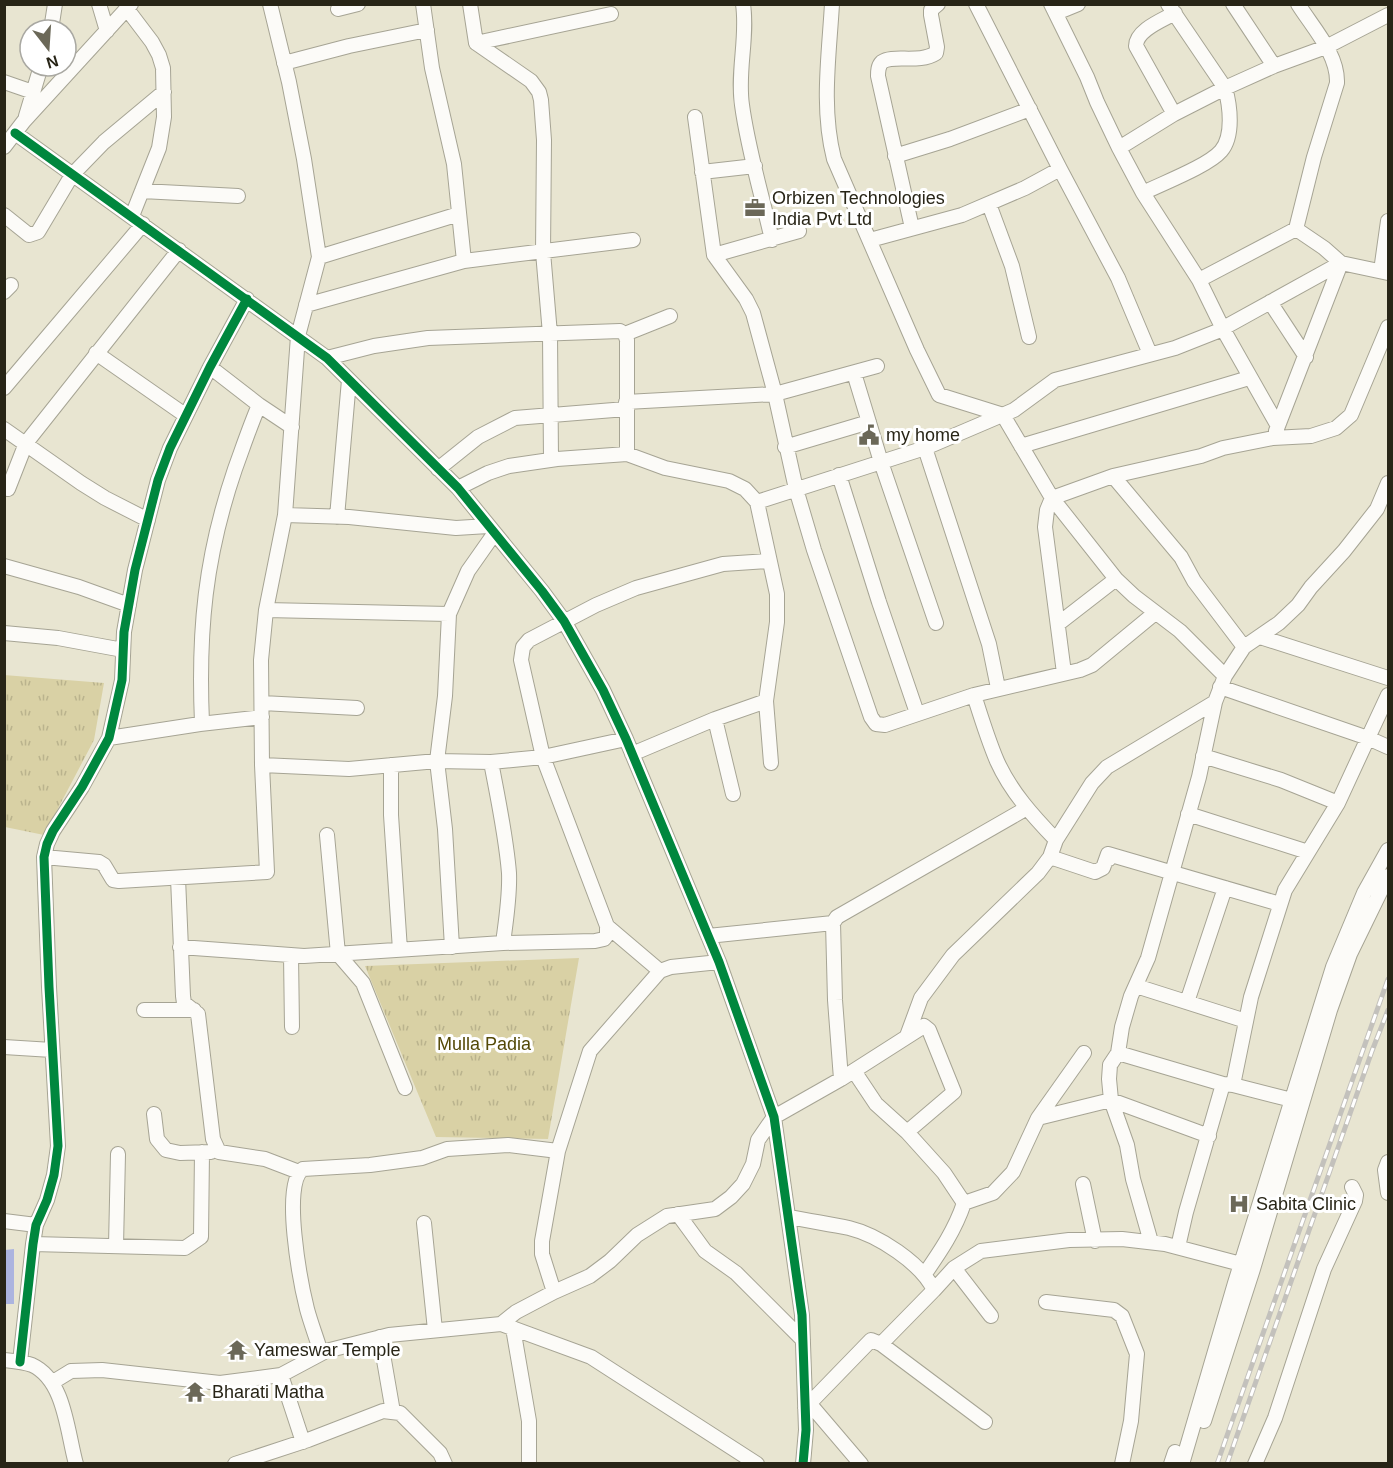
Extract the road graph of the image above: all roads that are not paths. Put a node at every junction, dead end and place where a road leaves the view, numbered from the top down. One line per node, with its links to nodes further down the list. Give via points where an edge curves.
1 (99, 4): 20 (street)
2 (270, 4): 23 (street)
3 (358, 4): 14 (street)
4 (423, 4): 19 (street)
5 (470, 4): 21 (street)
6 (743, 4): 38 (street, via 742,105)
7 (832, 4): 55 (street, via 828,136 834,159)
8 (938, 4): 37 (street, via 931,10 936,53 920,60 889,59 878,67)
9 (976, 4): 30 (street)
10 (1078, 4): 15 (street)
11 (1233, 4): 24 (street)
12 (1298, 4): 22 (street)
13 (129, 7): 20 (street); 29 (street, via 159,55)
14 (338, 9)
15 (1053, 9): 36 (street)
16 (1172, 9): 27 (street); 31 (street, via 1140,34 1136,46)
17 (611, 14): 21 (street)
18 (1389, 15): 22 (street)
19 (427, 30): 23 (street); 46 (street, via 454,164)
20 (107, 32): 33 (street)
21 (476, 43): 57 (street, via 521,72 539,92 544,140)
22 (1326, 47): 24 (street); 51 (street, via 1335,62 1336,83)
23 (284, 63): 59 (street)
24 (1274, 66): 27 (street)
25 (37, 78): 28 (street)
26 (4, 82): 28 (street)
27 (1225, 88): 31 (street); 43 (street, via 1229,121 1223,149 1213,159)
28 (33, 92): 33 (street)
29 (164, 92): 41 (street, via 104,142); 42 (street, via 159,148)
30 (1030, 109): 37 (street); 39 (street)
31 (1174, 114): 36 (street)
32 (695, 117): 40 (street)
33 (24, 121): 34 (street)
34 (15, 133): 35 (street); 41 (street)
35 (4, 147)
36 (1119, 148): 43 (street)
37 (895, 156): 50 (street)
38 (755, 166): 40 (street); 54 (street)
39 (1059, 169): 45 (street); 75 (street, via 1118,278)
40 (702, 172): 58 (street)
41 (72, 175): 47 (street, via 33,235); 48 (street)
42 (142, 190): 44 (street); 48 (street)
43 (1143, 193): 63 (street)
44 (238, 196)
45 (989, 204): 50 (street); 73 (street, via 1012,266)
46 (459, 214): 59 (street); 60 (street)
47 (4, 215)
48 (137, 220): 56 (street); 83 (street)
49 (1389, 221): 62 (street)
50 (912, 228): 55 (street)
51 (1296, 229): 61 (street); 63 (street)
52 (799, 231): 54 (street)
53 (633, 240): 57 (street)
54 (772, 240): 58 (street)
55 (870, 240): 88 (street, via 939,395)
56 (179, 250): 64 (street); 74 (street)
57 (543, 252): 60 (street); 70 (street)
58 (714, 255): 84 (street, via 753,313)
59 (319, 257): 66 (street)
60 (464, 261): 66 (street)
61 (1341, 263): 62 (street); 65 (street); 76 (street)
62 (1384, 272)
63 (1199, 280): 69 (street)
64 (247, 299): 72 (street); 79 (street)
65 (1270, 302): 69 (street); 76 (street)
66 (306, 305): 72 (street)
67 (670, 316): 71 (street)
68 (1389, 327): 93 (street, via 1351,416 1344,423 1311,436)
69 (1223, 329): 75 (street); 81 (street)
70 (550, 334): 71 (street); 77 (street, via 428,338); 87 (street)
71 (625, 334): 86 (street)
72 (298, 336): 77 (street); 91 (street)
73 (1029, 337)
74 (96, 353): 89 (street); 94 (street)
75 (1150, 354): 88 (street, via 1055,380)
76 (1306, 357): 93 (street)
77 (327, 358): 82 (street)
78 (877, 366): 80 (street)
79 (210, 367): 85 (street); 89 (street)
80 (854, 373): 84 (street); 90 (street)
81 (1250, 378): 93 (street); 95 (street)
82 (349, 380): 101 (street); 111 (street)
83 (4, 388)
84 (775, 394): 86 (street); 96 (street)
85 (260, 405): 91 (street); 140 (street, via 225,498 207,572 201,643)
86 (626, 406): 87 (street); 98 (street)
87 (551, 415): 99 (street); 101 (street, via 515,418 500,424)
88 (1004, 415): 95 (street); 97 (street)
89 (185, 416): 112 (street, via 158,480)
90 (869, 422): 96 (street); 100 (street)
91 (292, 427): 110 (street)
92 (4, 429): 94 (street)
93 (1276, 432): 103 (street, via 1201,456)
94 (26, 443): 106 (street); 112 (street, via 81,483)
95 (1021, 446): 108 (street)
96 (785, 447): 107 (street)
97 (925, 448): 100 (street); 131 (street, via 990,644)
98 (627, 454): 99 (street); 109 (street, via 665,468 729,481 745,489)
99 (551, 460): 105 (street, via 509,466)
100 (880, 462): 102 (street); 122 (street)
101 (438, 469): 105 (street)
102 (839, 475): 107 (street); 138 (street)
103 (1113, 476): 108 (street); 126 (street, via 1181,557 1194,581)
104 (1389, 483): 125 (street, via 1377,509 1344,551 1298,604)
105 (458, 488): 113 (street)
106 (8, 489)
107 (796, 489): 109 (street); 138 (street, via 871,717 876,724 885,725)
108 (1052, 498): 116 (street); 123 (street, via 1045,527)
109 (757, 502): 114 (street)
110 (285, 515): 111 (street); 118 (street)
111 (337, 517): 113 (street)
112 (148, 520): 117 (street)
113 (491, 530): 120 (street); 121 (street)
114 (769, 561): 121 (street, via 723,564 684,573 636,588); 134 (street, via 778,607)
115 (4, 566): 117 (street, via 79,586)
116 (1116, 579): 119 (street); 123 (street)
117 (129, 605): 127 (street)
118 (267, 610): 120 (street); 137 (street, via 261,660)
119 (1155, 613): 128 (street, via 1092,665); 130 (street, via 1180,631)
120 (449, 614): 148 (street)
121 (564, 621): 143 (street); 147 (street, via 529,640 521,653)
122 (936, 623)
123 (1058, 624): 128 (street)
124 (4, 633): 127 (street)
125 (1260, 637): 126 (street); 129 (street)
126 (1244, 647): 130 (street)
127 (123, 650): 141 (street, via 122,680)
128 (1064, 673): 131 (street)
129 (1389, 678)
130 (1222, 682): 135 (street); 142 (street)
131 (998, 688): 132 (street)
132 (974, 695): 138 (street); 155 (street, via 997,761)
133 (1389, 695): 142 (street)
134 (766, 701): 139 (street); 150 (street)
135 (1215, 702): 146 (street); 158 (street, via 1107,767 1092,783)
136 (357, 708): 137 (street)
137 (262, 710): 140 (street); 151 (street)
138 (917, 713)
139 (715, 719): 145 (street); 153 (street)
140 (202, 723): 141 (street)
141 (109, 738): 161 (street, via 53,831)
142 (1368, 738): 144 (street); 154 (street)
143 (626, 739): 145 (street); 147 (street)
144 (1389, 747)
145 (632, 754): 170 (street)
146 (1203, 756): 154 (street); 156 (street)
147 (543, 757): 149 (street); 169 (street)
148 (437, 760): 149 (street); 152 (street); 172 (street)
149 (491, 762): 171 (street, via 509,874)
150 (771, 764)
151 (262, 765): 152 (street, via 349,769); 165 (street, via 267,873)
152 (391, 765): 174 (street)
153 (733, 794)
154 (1338, 803): 160 (street)
155 (1027, 808): 158 (street); 168 (street, via 837,917)
156 (1188, 814): 160 (street); 163 (street)
157 (327, 835): 175 (street)
158 (1056, 840): 162 (street)
159 (1389, 850): 195 (street, via 1364,893 1333,967)
160 (1308, 852): 167 (street)
161 (44, 857): 165 (street, via 99,862 113,880 119,881); 187 (street)
162 (1050, 857): 163 (street, via 1095,872 1103,868 1109,856); 185 (street, via 953,955 921,998)
163 (1171, 873): 166 (street); 179 (street, via 1148,958)
164 (1389, 876): 242 (street, via 1350,954 1330,1010 1253,1269)
165 (178, 878): 173 (street)
166 (1225, 888): 167 (street); 180 (street)
167 (1280, 904): 183 (street)
168 (833, 923): 170 (street); 191 (street)
169 (607, 927): 171 (street, via 604,939 595,941); 178 (street)
170 (708, 936): 177 (street)
171 (503, 943): 172 (street)
172 (452, 946): 174 (street)
173 (180, 947): 176 (street); 182 (street, via 184,1003)
174 (400, 950): 175 (street)
175 (338, 954): 176 (street); 193 (street, via 363,983)
176 (291, 955): 184 (street)
177 (719, 962): 178 (street); 197 (street)
178 (660, 970): 201 (street, via 590,1051)
179 (1136, 986): 180 (street); 189 (street)
180 (1187, 1002): 183 (street)
181 (144, 1010): 182 (street)
182 (194, 1010): 203 (street, via 199,1020 213,1139)
183 (1246, 1021): 192 (street)
184 (292, 1028)
185 (907, 1036): 190 (street); 199 (street, via 924,1026 929,1030 954,1092)
186 (4, 1047): 187 (street)
187 (52, 1050): 215 (street, via 58,1146 51,1183)
188 (1084, 1053): 198 (street)
189 (1118, 1053): 192 (street); 194 (street, via 1110,1065)
190 (854, 1071): 191 (street); 199 (street, via 876,1104)
191 (842, 1079): 197 (street)
192 (1228, 1085): 195 (street); 200 (street)
193 (405, 1088)
194 (1111, 1100): 198 (street); 200 (street); 217 (street, via 1127,1145)
195 (1292, 1100): 221 (street)
196 (154, 1114): 202 (street, via 157,1139 166,1150)
197 (774, 1117): 211 (street, via 758,1140 753,1164 743,1184 731,1197 715,1209); 212 (street)
198 (1038, 1118): 210 (street, via 1013,1172 993,1194)
199 (907, 1132): 210 (street, via 944,1173)
200 (1209, 1136): 220 (street)
201 (558, 1151): 206 (street, via 508,1145 447,1149 422,1158); 225 (street, via 542,1240 542,1254)
202 (202, 1152): 203 (street); 219 (street, via 201,1237 185,1248)
203 (219, 1152): 206 (street, via 265,1160)
204 (118, 1154): 219 (street)
205 (1389, 1162): 209 (street, via 1385,1170)
206 (298, 1172): 233 (street, via 294,1179 295,1243 307,1309)
207 (1083, 1184): 216 (street)
208 (1352, 1187): 251 (street, via 1355,1202 1324,1269 1275,1418)
209 (1389, 1193)
210 (964, 1203): 223 (street, via 943,1247)
211 (678, 1214): 225 (street, via 651,1224 590,1276); 231 (street, via 705,1251 736,1273)
212 (790, 1217): 223 (street, via 852,1229 905,1256); 231 (street)
213 (4, 1221): 215 (street)
214 (424, 1223): 229 (street)
215 (36, 1225): 218 (street)
216 (1095, 1241): 217 (street); 222 (street, via 1069,1240 981,1251)
217 (1150, 1242): 220 (street)
218 (33, 1244): 219 (street); 235 (street)
219 (116, 1246)
220 (1178, 1247): 221 (street)
221 (1241, 1264): 242 (street)
222 (954, 1268): 224 (street); 227 (street)
223 (924, 1275): 224 (street)
224 (934, 1290): 232 (street)
225 (554, 1292): 228 (street, via 516,1312)
226 (1046, 1302): 250 (street, via 1114,1310 1122,1316 1137,1354 1131,1421)
227 (991, 1316)
228 (507, 1326): 229 (street); 246 (street, via 529,1421); 247 (street, via 591,1357)
229 (435, 1330): 230 (street)
230 (380, 1337): 233 (street); 239 (street)
231 (803, 1340): 238 (street)
232 (881, 1344): 238 (street, via 871,1340); 240 (street)
233 (321, 1353): 236 (street)
234 (4, 1360): 235 (street)
235 (20, 1362): 237 (street, via 43,1372)
236 (282, 1375): 237 (street, via 220,1383 102,1370 71,1371); 241 (street)
237 (53, 1382): 243 (street)
238 (807, 1406): 248 (street); 249 (street)
239 (393, 1412): 241 (street, via 383,1411); 245 (street, via 400,1413 423,1434)
240 (986, 1422)
241 (303, 1442): 244 (street)
242 (1182, 1460)
243 (76, 1464)
244 (235, 1464)
245 (445, 1464)
246 (529, 1464)
247 (756, 1464)
248 (803, 1464)
249 (861, 1464)
250 (1122, 1464)
251 (1255, 1464)

